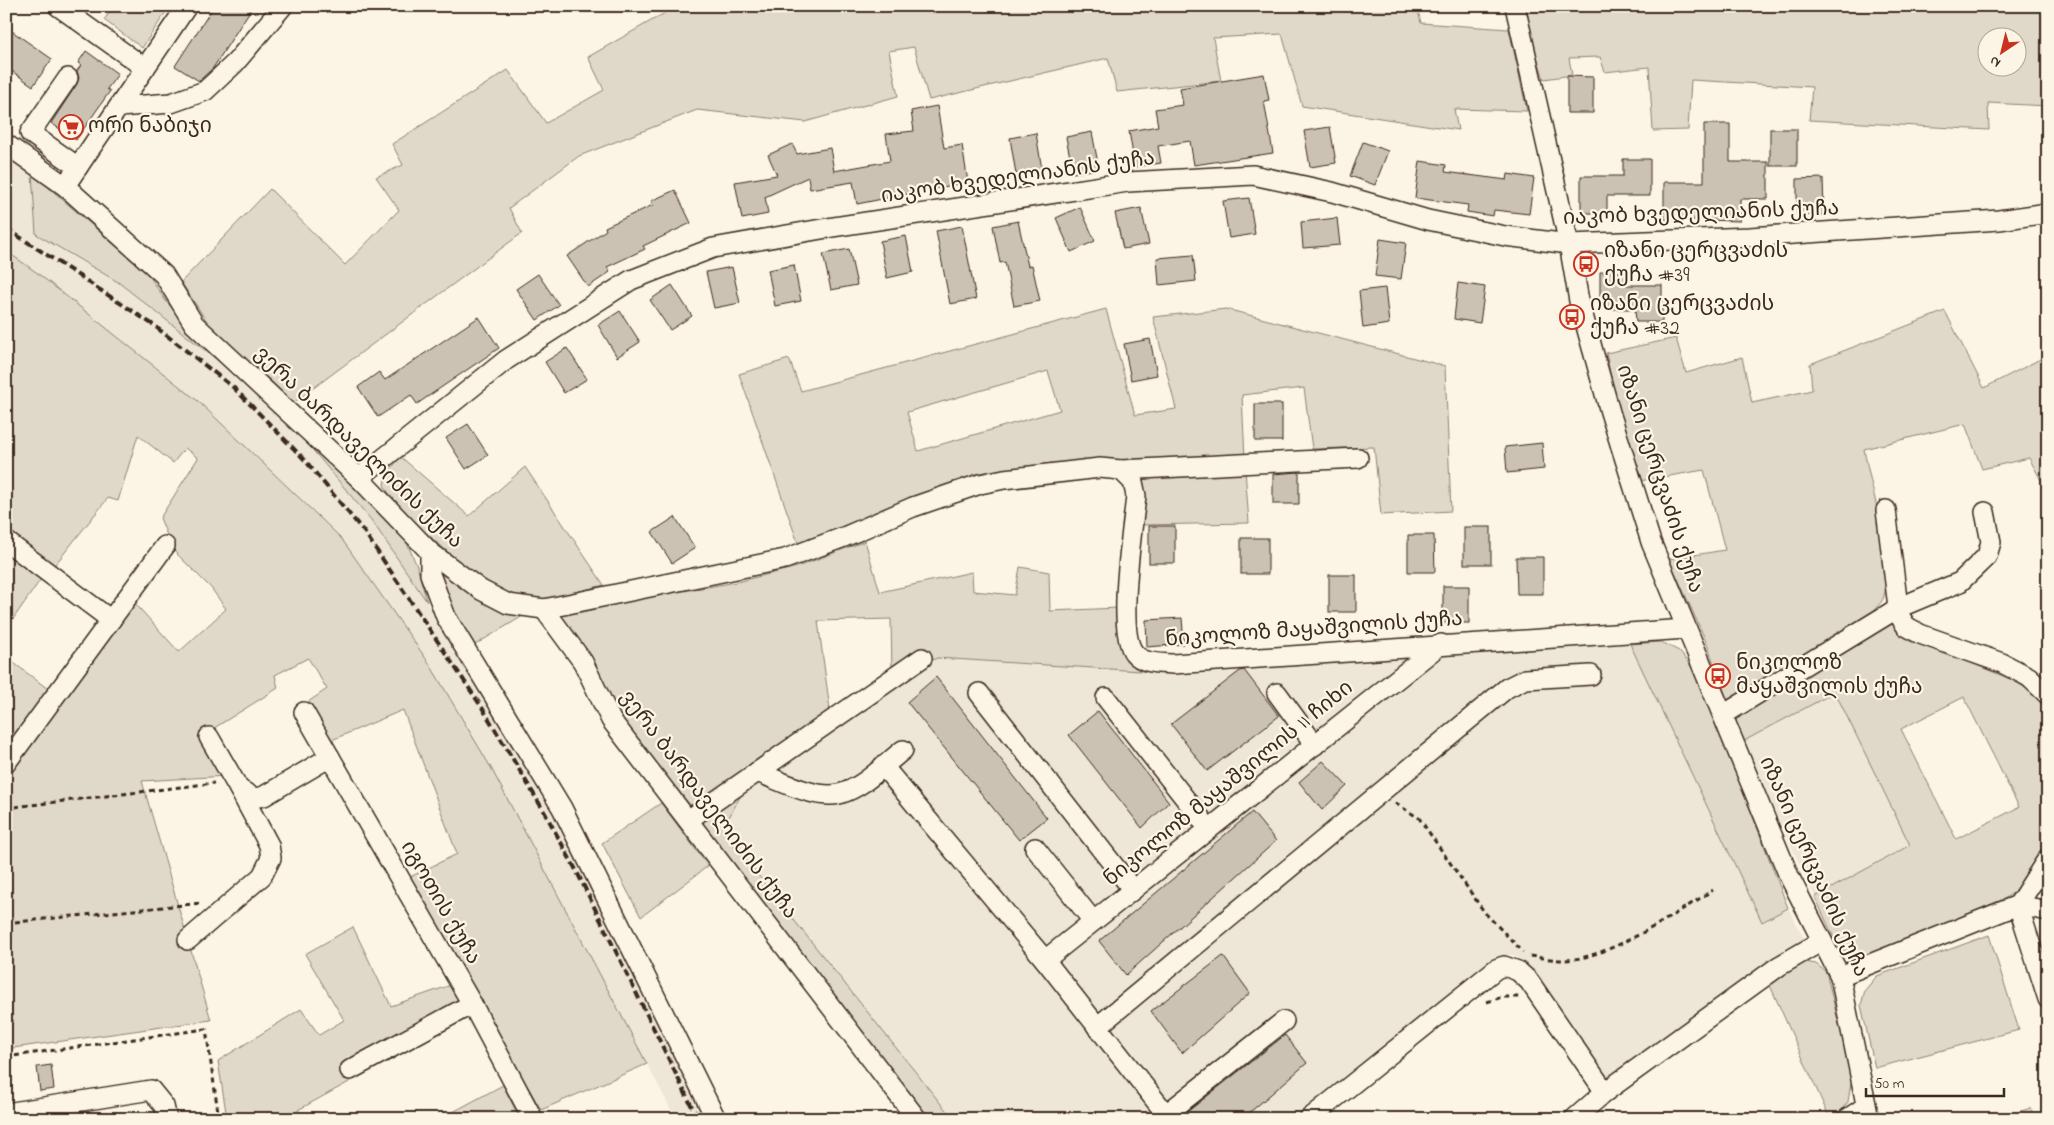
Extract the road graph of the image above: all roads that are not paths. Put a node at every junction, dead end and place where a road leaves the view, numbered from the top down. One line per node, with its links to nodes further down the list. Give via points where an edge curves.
1 (58, 6): 5 (street)
2 (187, 6): 5 (street)
3 (283, 6): 7 (street, via 235,63 205,91 171,103)
4 (1515, 6): 12 (street, იზანი ცერცვაძის ქუჩა)
5 (145, 68): 7 (street)
6 (68, 78): 9 (street, via 30,133)
7 (119, 107): 9 (street)
8 (6, 144): 10 (street, ვერა ბარდაველიძის ქუჩა)
9 (78, 167): 10 (street)
10 (65, 186): 15 (street, ვერა ბარდაველიძის ქუჩა, via 164,275 194,324)
11 (2048, 213): 12 (street, იაკობ ხვედელიანის ქუჩა, via 1999,220 1770,236)
12 (1569, 244): 15 (street, იაკობ ხვედელიანის ქუჩა, via 1505,236 1428,220 1332,192 1253,175 1128,182 713,248 631,280 506,360); 24 (street, იზანი ცერცვაძის ქუჩა, via 1579,301 1610,412 1651,542)
13 (1358, 458): 14 (street)
14 (1121, 470): 22 (street, via 1100,468 980,484 913,507 785,559); 25 (street, ნიკოლოზ მაყაშვილის ქუჩა, via 1133,482 1136,496 1126,596 1127,636 1134,652 1148,662 1173,664)
15 (359, 478): 20 (street, ვერა ბარდაველიძის ქუჩა)
16 (1886, 510): 21 (street)
17 (1985, 512): 21 (street, via 1991,542 1987,556 1960,582)
18 (6, 541): 23 (street)
19 (165, 546): 23 (street)
20 (430, 552): 22 (street, ვერა ბარდაველიძის ქუჩა, via 481,590 508,604); 65 (street, via 430,574 446,617 562,808)
21 (1898, 608): 30 (street, via 1906,626 2002,663 2029,677); 33 (street)
22 (544, 609): 42 (street, ვერა ბარდაველიძის ქუჩა, via 582,662 611,720)
23 (111, 620): 38 (street)
24 (1686, 629): 25 (street, ნიკოლოზ მაყაშვილის ქუჩა); 33 (street, იზანი ცერცვაძის ქუჩა)
25 (1441, 644): 35 (street, ნიკოლოზ მაყაშვილის II ჩიხი)
26 (922, 658): 40 (street)
27 (1591, 676): 57 (street, via 1525,679 1507,688)
28 (979, 693): 46 (street)
29 (1277, 693): 35 (street)
30 (2048, 695)
31 (1106, 698): 43 (street)
32 (304, 712): 37 (street, იგოთის ქუჩა)
33 (1723, 715): 51 (street, იზანი ცერცვაძის ქუჩა, via 1789,876)
34 (209, 737): 41 (street)
35 (1315, 745): 43 (street, ნიკოლოზ მაყაშვილის II ჩიხი)
36 (903, 750): 39 (street)
37 (330, 757): 41 (street, via 264,796 254,798); 55 (street, იგოთის ქუჩა)
38 (6, 763)
39 (883, 766): 40 (street, via 857,786 838,794 817,794); 52 (street)
40 (757, 772): 42 (street)
41 (237, 785): 50 (street, via 269,845 271,858 262,876)
42 (688, 820): 66 (street, ვერა ბარდაველიძის ქუჩა)
43 (1209, 829): 46 (street, ნიკოლოზ მაყაშვილის II ჩიხი)
44 (1035, 848): 49 (street)
45 (2048, 858): 47 (street)
46 (1133, 890): 49 (street, ნიკოლოზ მაყაშვილის II ჩიხი)
47 (2018, 905): 48 (street); 53 (street); 54 (street)
48 (2048, 911)
49 (1093, 921): 52 (street, ნიკოლოზ მაყაშვილის II ჩიხი)
50 (188, 940)
51 (1822, 941): 53 (street, იზანი ცერცვაძის ქუჩა); 59 (street, via 1779,966)
52 (1044, 960): 57 (street)
53 (1840, 976): 60 (street, იზანი ცერცვაძის ქუჩა)
54 (2048, 999)
55 (472, 1004): 58 (street); 64 (street, იგოთის ქუჩა)
56 (1284, 1021): 62 (street)
57 (1097, 1027): 62 (street)
58 (350, 1070)
59 (1605, 1092): 67 (street, via 1528,982 1518,971 1504,966 1496,969); 68 (street)
60 (1867, 1112): 69 (street)
61 (6, 1113): 63 (street, via 151,1090 164,1106)
62 (1163, 1116)
63 (167, 1119)
64 (533, 1119)
65 (716, 1119)
66 (917, 1119)
67 (1309, 1119)
68 (1574, 1119)
69 (1847, 1119)

